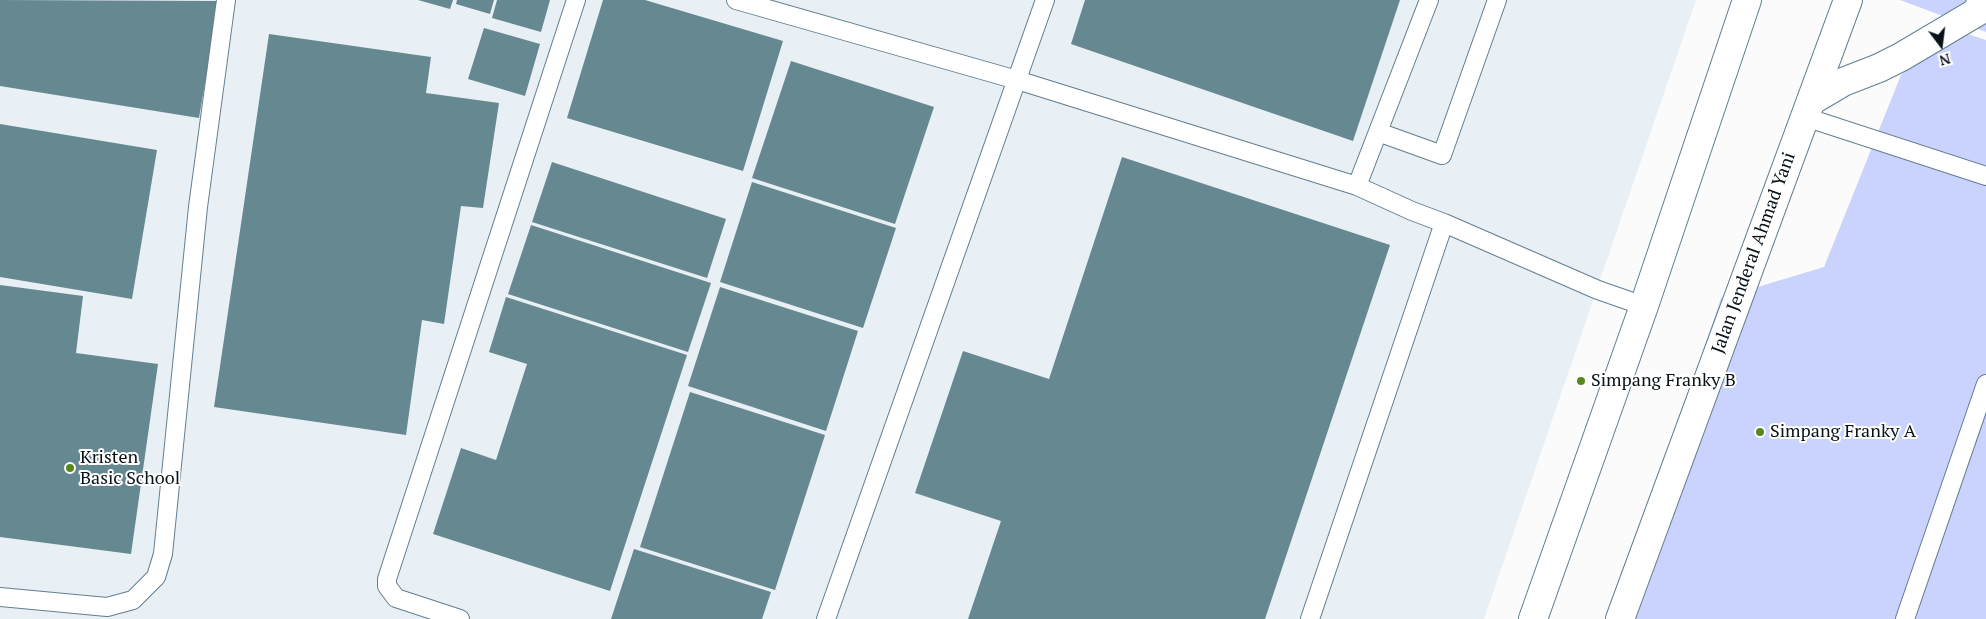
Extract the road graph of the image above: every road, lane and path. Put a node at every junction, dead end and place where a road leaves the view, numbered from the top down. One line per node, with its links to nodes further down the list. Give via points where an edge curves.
1 (226, 0): 18 (lane, via 198,207 163,554 156,576 133,600 107,607)
2 (576, 0): 19 (lane, via 387,579 387,586 396,598)
3 (736, 0): 10 (lane)
4 (1045, 0): 10 (lane)
5 (1429, 0): 12 (lane)
6 (1497, 0): 12 (lane, via 1442,155)
7 (1747, 0): 16 (main road)
8 (1848, 0): 11 (main road, Jalan Jenderal Ahmad Yani)
9 (1982, 9): 11 (main road, via 1901,57 1843,82)
10 (1017, 80): 14 (lane); 20 (lane)
11 (1808, 109): 13 (lane); 23 (main road, Jalan Jenderal Ahmad Yani)
12 (1378, 132): 14 (lane)
13 (1986, 176)
14 (1357, 186): 15 (lane)
15 (1444, 223): 16 (lane, via 1598,290); 21 (lane)
16 (1644, 306): 22 (main road)
17 (1986, 384): 24 (lane)
18 (0, 597)
19 (460, 619)
20 (826, 619)
21 (1310, 619)
22 (1533, 619)
23 (1620, 619)
24 (1905, 619)

